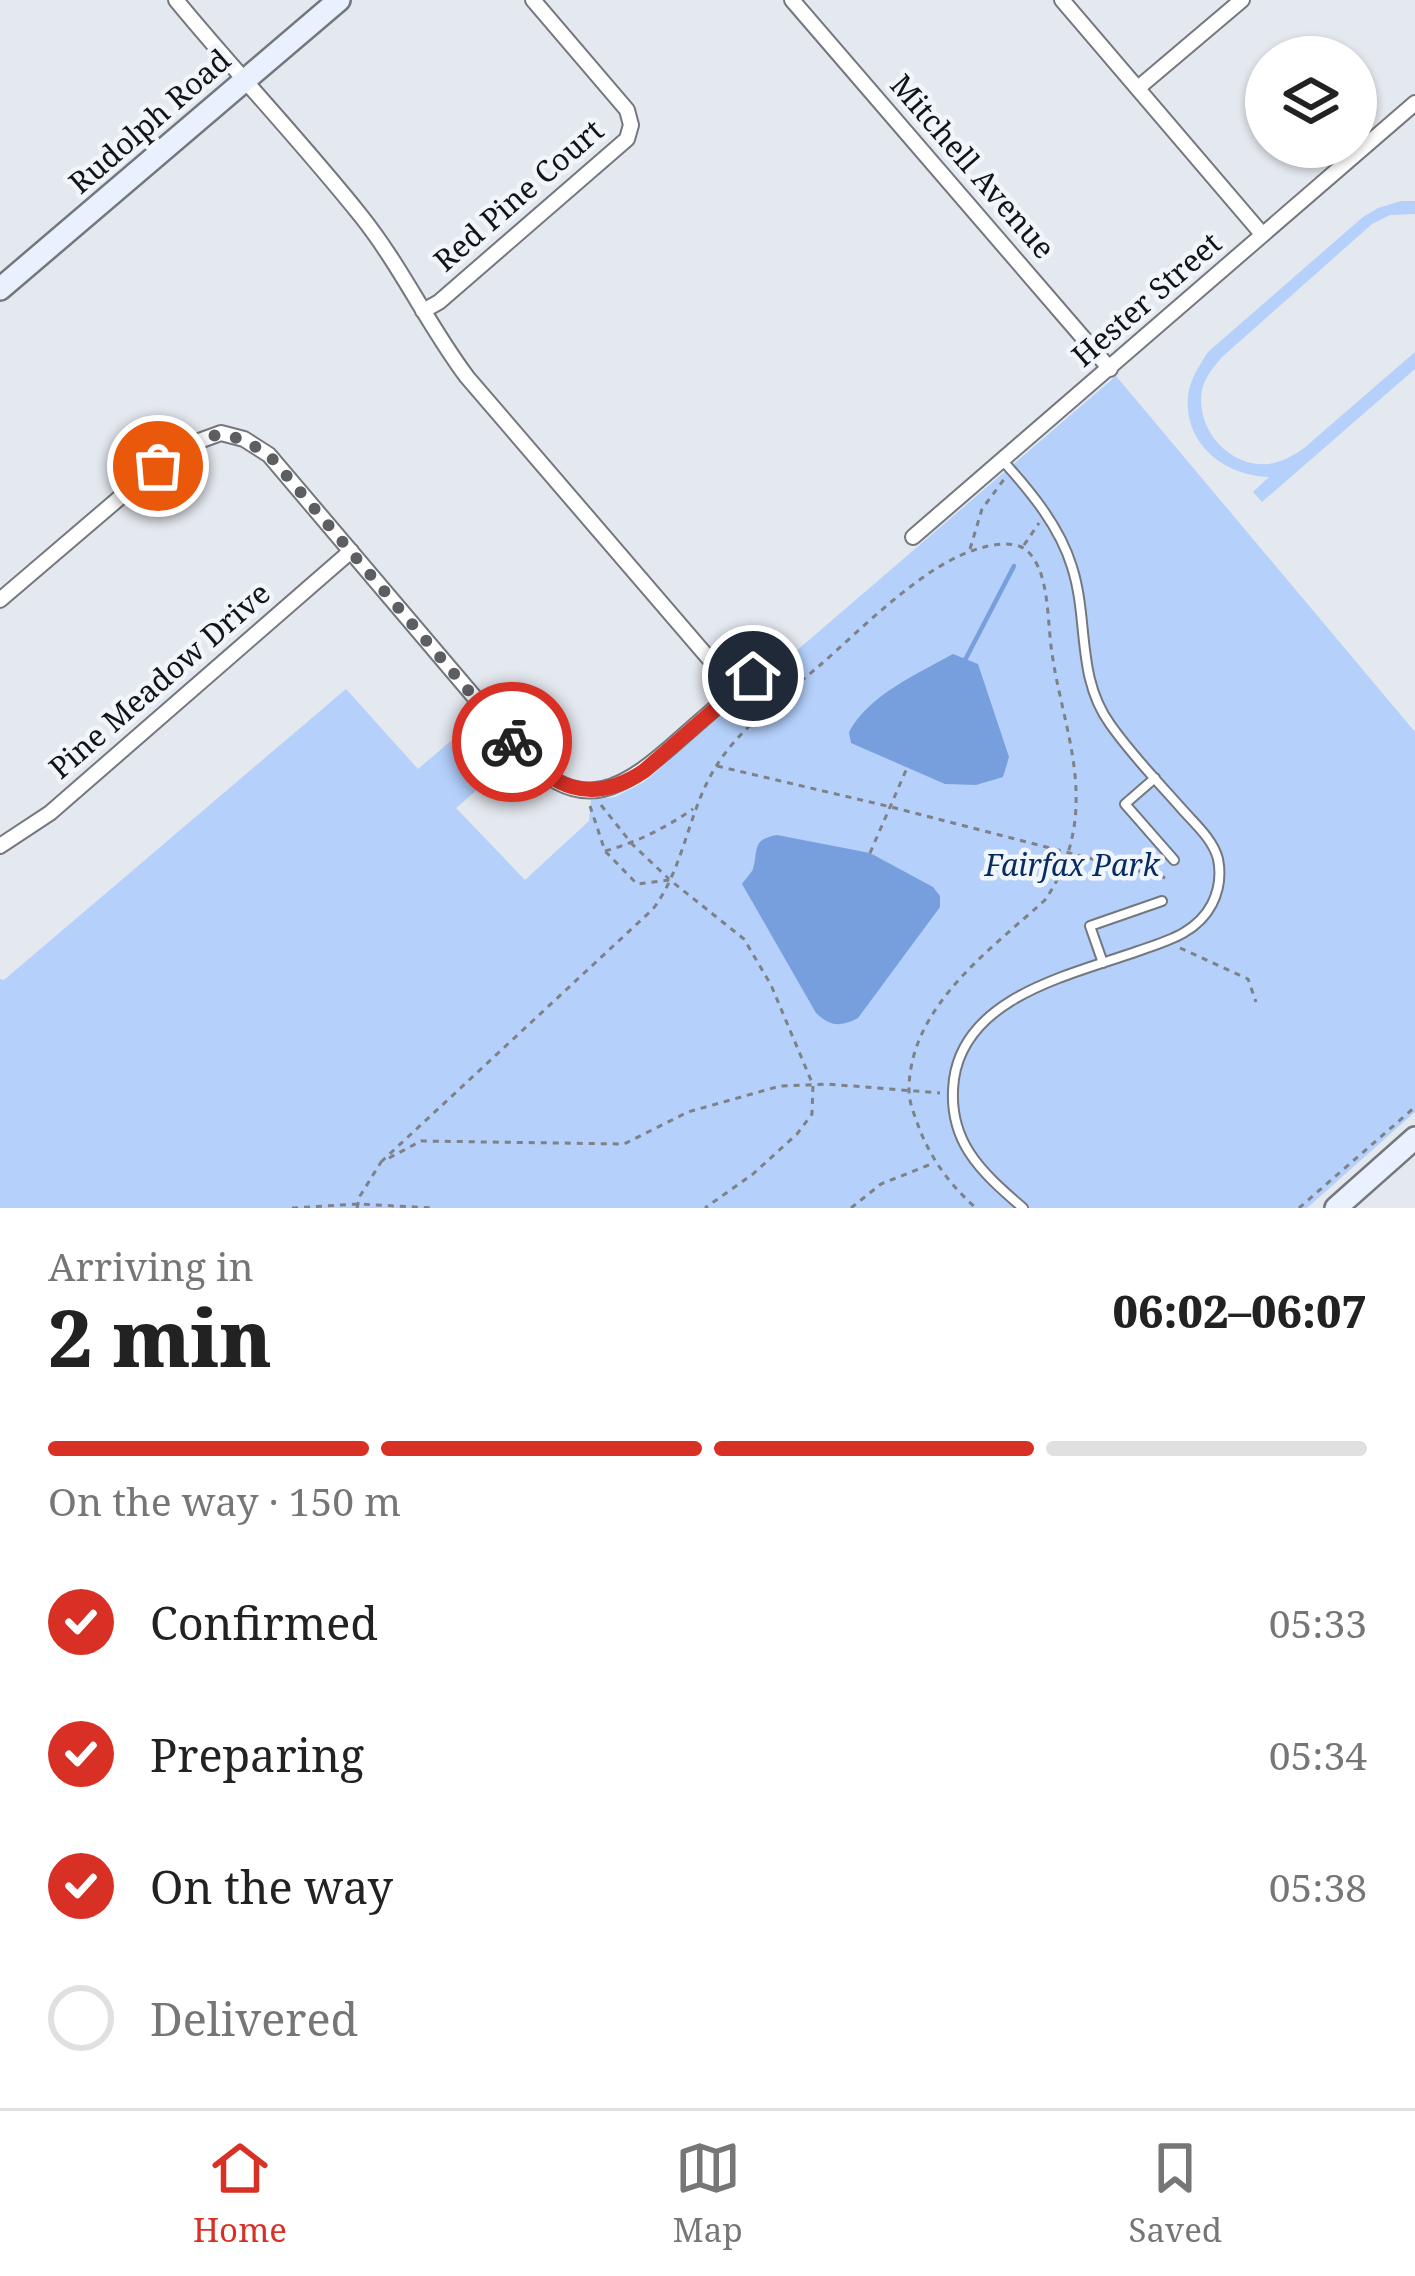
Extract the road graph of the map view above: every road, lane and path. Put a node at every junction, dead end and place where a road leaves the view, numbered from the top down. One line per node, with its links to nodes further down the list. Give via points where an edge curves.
1 (176, 0): 7 (street)
2 (339, 0): 7 (street, Rudolph Road)
3 (533, 0): 12 (street, Red Pine Court, via 627,110 627,139)
4 (792, 0): 13 (street, Mitchell Avenue)
5 (1062, 0): 8 (street)
6 (1242, 0): 8 (street)
7 (244, 81): 11 (street, Rudolph Road); 12 (street, via 361,215)
8 (1138, 88): 10 (street)
9 (1415, 103): 10 (street, Hester Street)
10 (1262, 235): 13 (street, Hester Street)
11 (0, 289)
12 (423, 311): 22 (street, via 466,377)
13 (1110, 369): 14 (street, Hester Street)
14 (1008, 466): 15 (lane); 16 (street, Hester Street); 19 (path, via 982,509)
15 (1046, 513): 17 (path); 26 (lane, via 1073,569 1095,699)
16 (913, 537)
17 (1023, 547): 19 (path); 34 (path, via 1043,583 1073,755 1076,807)
18 (351, 551): 20 (street, via 269,455 221,433 158,466); 22 (street, via 521,752 562,785 593,790 629,781); 32 (street, Pine Meadow Drive, via 50,813)
19 (970, 551): 23 (path, via 902,594)
20 (0, 600)
21 (753, 676): 22 (street)
22 (736, 690): 23 (path)
23 (760, 717): 24 (path)
24 (716, 766): 29 (path); 30 (path)
25 (907, 768): 29 (path)
26 (1155, 778): 36 (lane, via 1125,805); 40 (lane, via 1213,846 1220,875 1204,916)
27 (590, 806): 33 (path)
28 (601, 806): 31 (path)
29 (891, 807): 34 (path); 35 (path)
30 (694, 808): 31 (path); 38 (path)
31 (632, 844): 33 (path); 38 (path)
32 (0, 846)
33 (604, 851): 38 (path, via 637,884)
34 (1067, 852): 37 (path); 44 (path, via 1045,900 935,1010 915,1052)
35 (870, 853)
36 (1174, 860)
37 (1170, 879)
38 (670, 880): 43 (path, via 744,939); 48 (path, via 653,909)
39 (1162, 901): 41 (lane, via 1090,926)
40 (1168, 941): 41 (lane); 42 (path, via 1248,979)
41 (1103, 964): 56 (lane, via 1004,1004 974,1031 956,1068 952,1094 963,1143)
42 (1256, 1002)
43 (813, 1085): 44 (path); 48 (path, via 688,1112 624,1144 422,1141); 53 (path, via 812,1114 797,1134)
44 (909, 1091): 45 (path); 49 (path)
45 (944, 1094)
46 (1415, 1107): 57 (path)
47 (1415, 1138): 58 (street)
48 (381, 1162): 50 (path)
49 (935, 1162): 54 (path, via 881,1184); 55 (path)
50 (357, 1206): 51 (path); 52 (path)
51 (292, 1208)
52 (434, 1208)
53 (705, 1208)
54 (851, 1208)
55 (976, 1208)
56 (1023, 1208)
57 (1299, 1208)
58 (1336, 1208)

